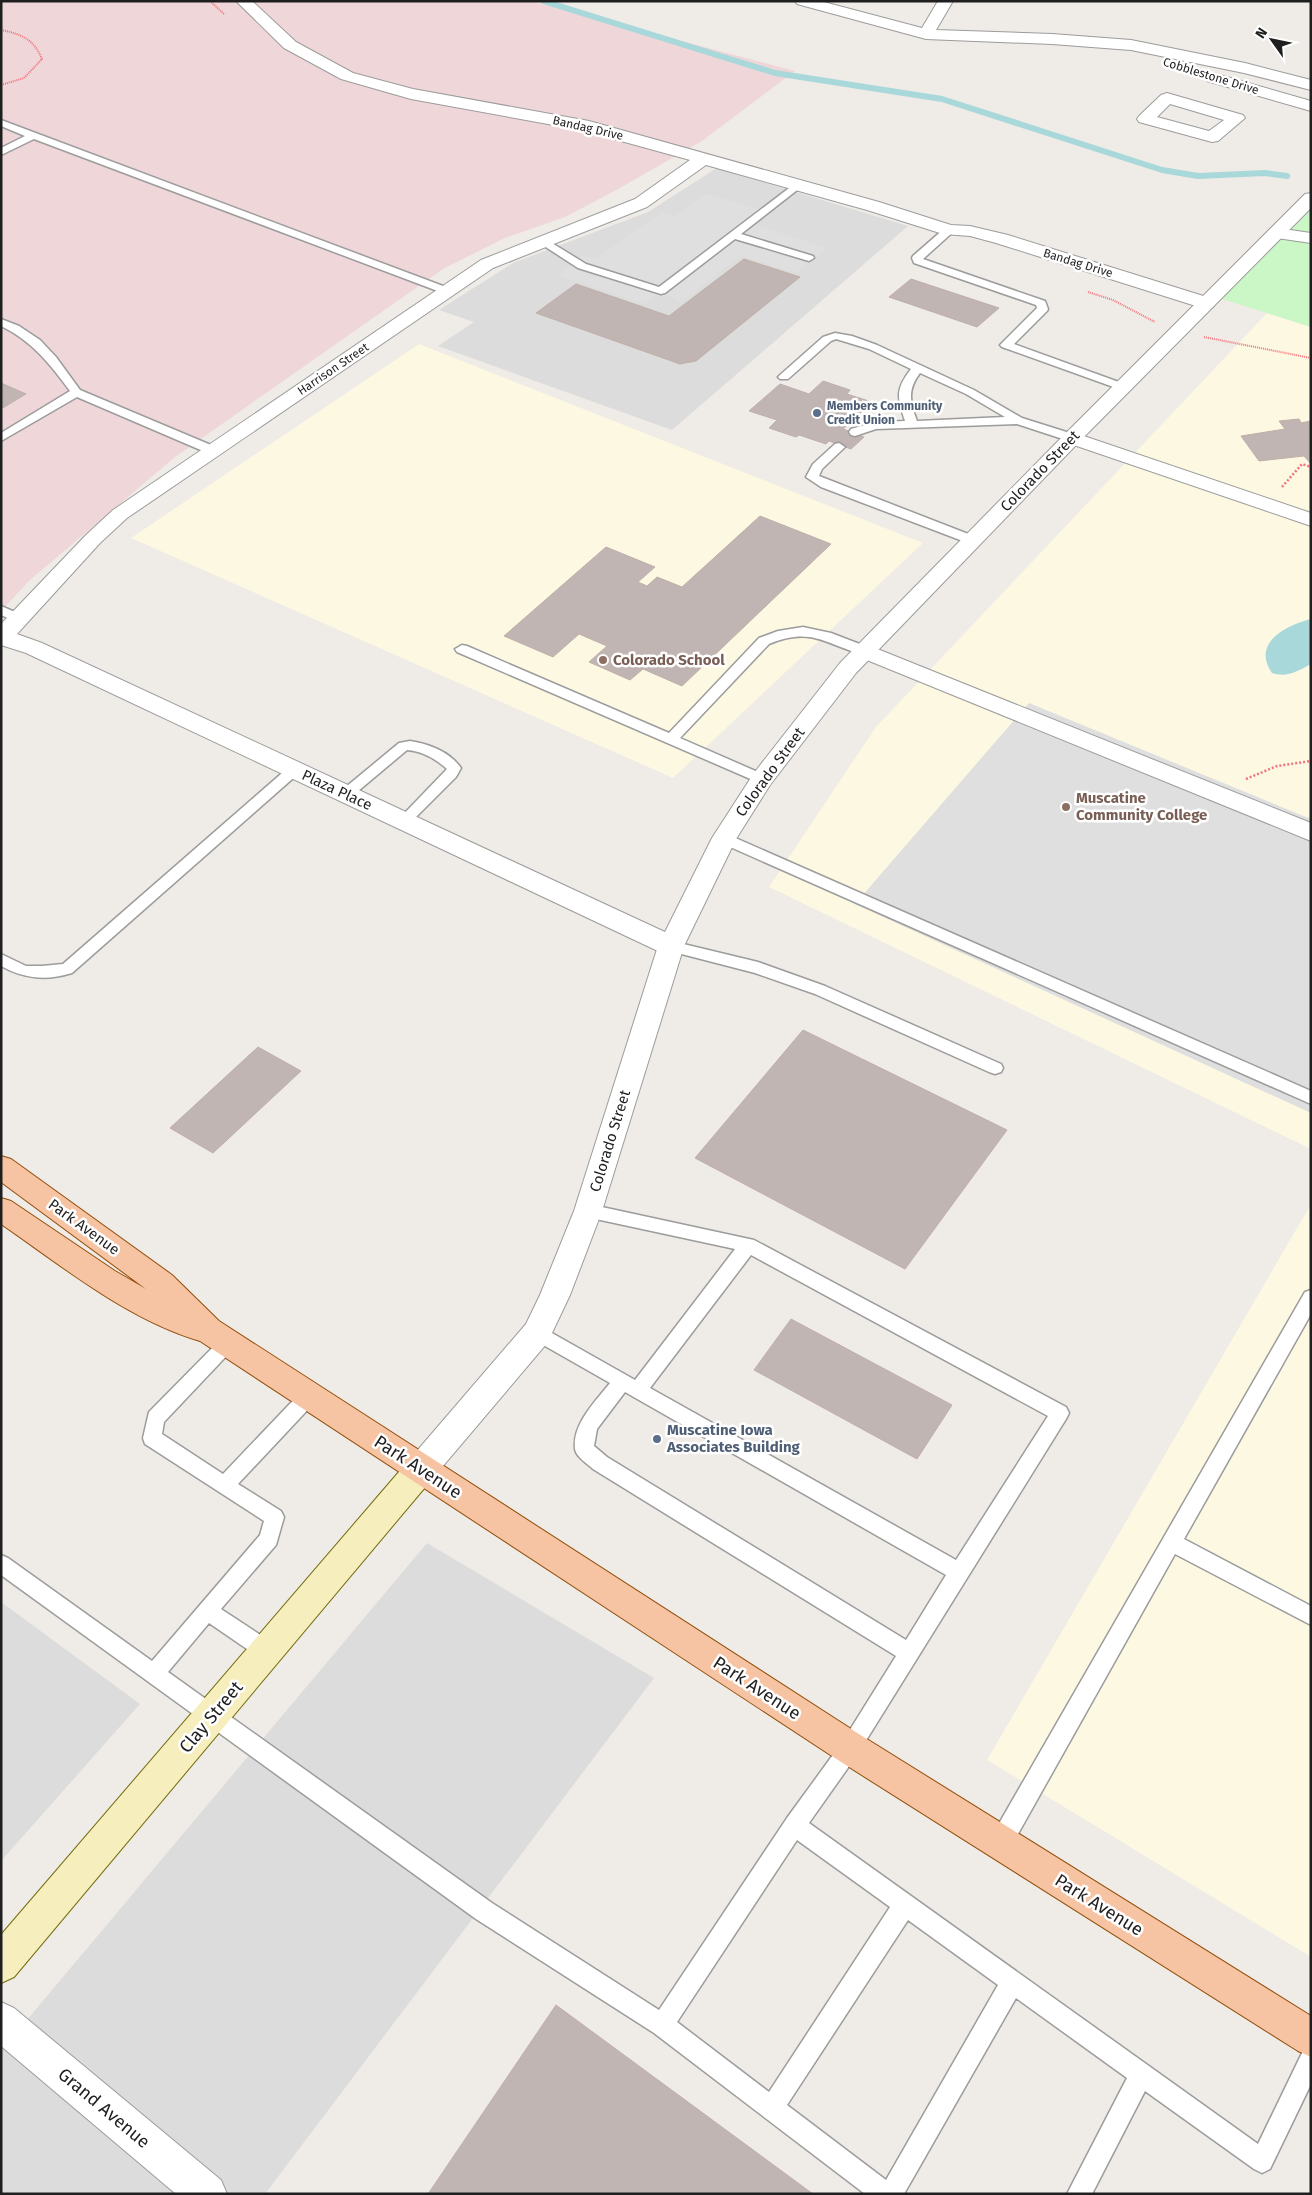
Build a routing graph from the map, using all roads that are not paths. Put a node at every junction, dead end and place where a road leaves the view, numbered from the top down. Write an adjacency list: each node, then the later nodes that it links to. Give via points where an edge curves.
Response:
1 (243, 1): 14 (street, Bandag Drive, via 290,46 346,76 411,94 583,125)
2 (802, 1): 4 (street, Cobblestone Drive)
3 (946, 1): 4 (street)
4 (926, 34): 5 (street, Cobblestone Drive)
5 (1112, 45): 6 (street, Cobblestone Drive, via 1131,45); 7 (street, Cobblestone Drive)
6 (1245, 68): 7 (street); 8 (street, Cobblestone Drive)
7 (1228, 83): 9 (street, Cobblestone Drive); 10 (street)
8 (1311, 85)
9 (1311, 106)
10 (1199, 107)
11 (1, 123): 12 (lane)
12 (34, 135): 13 (lane); 23 (lane)
13 (1, 152)
14 (704, 158): 15 (street, Bandag Drive); 21 (street, Harrison Street, via 641,202)
15 (797, 185): 17 (street, Bandag Drive); 19 (lane)
16 (1311, 198): 18 (street, Colorado Street)
17 (949, 230): 24 (street, Bandag Drive, via 992,250); 28 (lane, via 917,258 918,261 1041,303 1043,309 1006,345)
18 (1276, 233): 20 (street); 24 (street, Colorado Street)
19 (734, 235): 21 (lane, via 662,291 582,266); 22 (lane)
20 (1311, 238)
21 (543, 242): 23 (street, Harrison Street, via 487,264)
22 (809, 258)
23 (447, 291): 36 (street, Harrison Street)
24 (1200, 309): 28 (street, Colorado Street)
25 (1, 322): 29 (lane, via 17,328 45,348)
26 (918, 368): 27 (lane, via 873,347 835,336 827,339); 30 (lane, via 970,392); 31 (lane, via 905,384 903,398)
27 (784, 377)
28 (1123, 387): 34 (street, Colorado Street)
29 (76, 392): 33 (lane); 36 (lane)
30 (1018, 420): 31 (lane); 34 (lane)
31 (912, 424): 32 (lane, via 875,426)
32 (854, 432)
33 (1, 438)
34 (1072, 438): 37 (street); 38 (street, Colorado Street)
35 (839, 446): 38 (lane, via 817,467 812,477)
36 (214, 451): 40 (street, Harrison Street, via 120,514)
37 (1311, 520)
38 (972, 540): 43 (street, Colorado Street)
39 (1, 610): 40 (lane)
40 (19, 619): 41 (street, Harrison Street)
41 (2, 637): 45 (street, Plaza Place, via 34,648)
42 (462, 649): 44 (lane)
43 (865, 651): 44 (lane, via 813,632 796,630 764,640); 46 (street, Colorado Street, via 848,668); 49 (street)
44 (672, 740): 46 (lane)
45 (294, 770): 47 (street, Plaza Place); 52 (lane, via 67,969 23,971)
46 (762, 779): 50 (street, Colorado Street)
47 (346, 794): 48 (street, Plaza Place); 48 (lane, via 404,746 413,745 448,761 454,768 451,774)
48 (404, 821): 51 (street, Plaza Place)
49 (1311, 833)
50 (724, 838): 51 (street, Colorado Street); 54 (lane)
51 (671, 946): 53 (lane, via 758,968 811,986); 57 (street, Colorado Street)
52 (1, 959)
53 (995, 1068)
54 (1311, 1098)
55 (1, 1167): 61 (main road, Park Avenue, via 162,1284)
56 (1, 1209): 61 (main road, Park Avenue, via 105,1280 179,1322)
57 (588, 1211): 58 (lane); 60 (street, Colorado Street)
58 (748, 1245): 62 (lane); 68 (lane, via 1060,1413)
59 (1311, 1297): 66 (lane)
60 (537, 1333): 62 (lane); 64 (street, Colorado Street)
61 (218, 1337): 63 (main road, Park Avenue); 65 (lane, via 156,1418 152,1438)
62 (631, 1385): 68 (lane); 72 (lane, via 588,1426 584,1449 600,1463)
63 (309, 1396): 64 (main road, Park Avenue); 65 (lane)
64 (421, 1469): 71 (main road, Clay Street); 75 (main road, Park Avenue)
65 (224, 1486): 69 (lane, via 274,1517 269,1539)
66 (1172, 1542): 70 (lane); 77 (lane)
67 (1, 1564): 73 (lane)
68 (959, 1572): 72 (lane)
69 (207, 1611): 71 (lane); 73 (lane)
70 (1311, 1616)
71 (267, 1651): 74 (main road, Clay Street)
72 (909, 1654): 75 (lane)
73 (153, 1674): 74 (lane)
74 (212, 1716): 79 (main road, Clay Street); 82 (lane, via 484,1911)
75 (850, 1748): 76 (lane); 77 (main road, Park Avenue)
76 (794, 1825): 78 (lane); 82 (lane)
77 (1001, 1842): 83 (main road, Park Avenue)
78 (905, 1904): 80 (lane); 86 (lane)
79 (1, 1964)
80 (1013, 1981): 85 (lane); 89 (lane)
81 (1, 2021): 87 (street, Grand Avenue)
82 (662, 2025): 86 (lane)
83 (1311, 2038)
84 (1311, 2059): 85 (lane, via 1262,2161)
85 (1141, 2074): 90 (lane)
86 (772, 2108): 88 (lane)
87 (207, 2194)
88 (885, 2194)
89 (891, 2194)
90 (1079, 2194)

